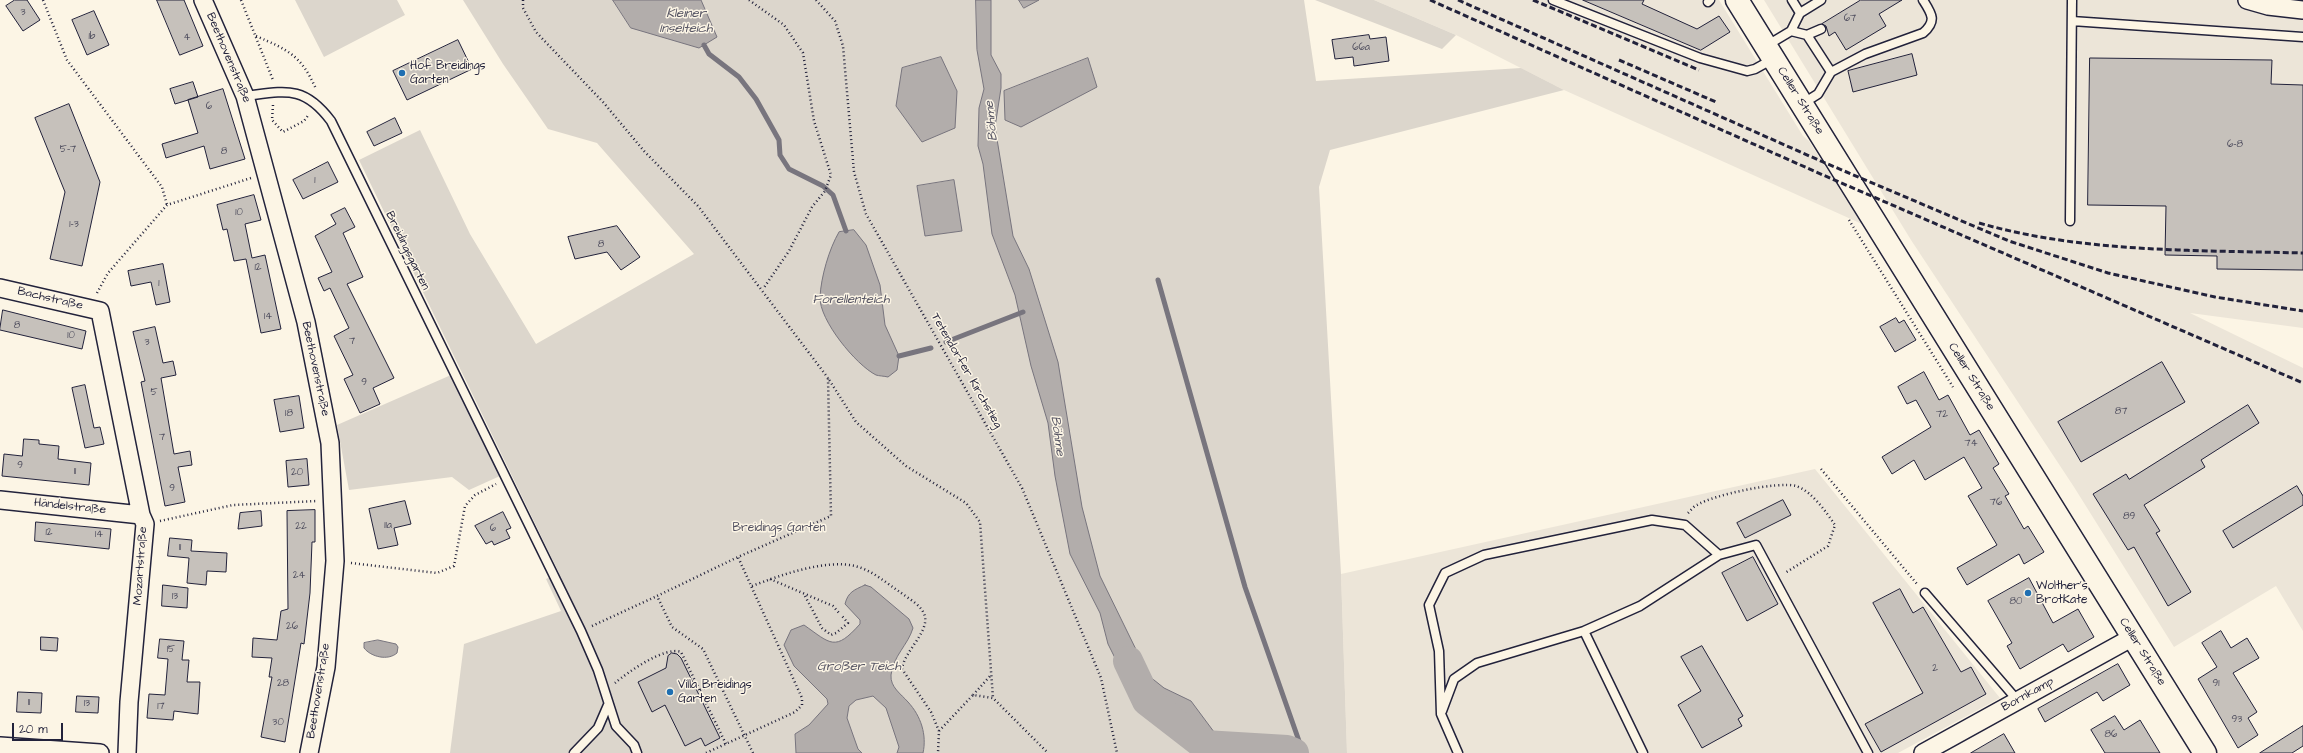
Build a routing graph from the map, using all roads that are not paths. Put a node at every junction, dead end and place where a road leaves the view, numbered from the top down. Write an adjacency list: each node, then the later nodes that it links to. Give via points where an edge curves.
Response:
1 (203, 0): 18 (street, Beethovenstraße)
2 (1553, 0): 16 (lane, via 1700,58 1747,71 1755,69)
3 (1737, 0): 16 (main road, Celler Straße)
4 (1792, 0): 10 (lane)
5 (1821, 0): 10 (lane)
6 (1923, 0): 17 (lane, via 1932,19 1930,27 1923,33 1865,54)
7 (2072, 0): 11 (lane)
8 (2246, 0): 9 (street, via 2268,6)
9 (2303, 10)
10 (1800, 13): 13 (lane)
11 (2072, 21): 15 (lane); 20 (lane)
12 (1822, 28): 14 (lane)
13 (1791, 31): 14 (lane); 16 (lane)
14 (1807, 34): 17 (lane)
15 (2303, 37)
16 (1769, 52): 19 (main road, Celler Straße)
17 (1831, 72): 19 (lane, via 1818,94)
18 (245, 96): 30 (lane, Breidingsgarten, via 298,93 318,104 331,121 581,631); 35 (street, Beethovenstraße, via 307,330 330,443 335,561 326,667)
19 (1802, 104): 28 (main road, Celler Straße)
20 (2070, 221)
21 (0, 288): 22 (street, Bachstraße)
22 (100, 311): 24 (street, Mozartstraße)
23 (0, 500): 24 (street, Händelstraße)
24 (143, 519): 34 (street, Mozartstraße)
25 (1719, 555): 27 (lane, via 1640,606); 31 (lane, via 1685,525 1652,520 1484,555 1445,573 1429,605 1439,651); 40 (lane, via 1756,545)
26 (1925, 593): 29 (lane)
27 (1584, 631): 31 (lane, via 1477,662 1454,679); 39 (lane)
28 (2133, 637): 29 (street, Bornkamp); 42 (main road, Celler Straße)
29 (2018, 701): 41 (street, Bornkamp)
30 (608, 705): 36 (lane, via 598,728); 37 (lane, Breidingsgarten, via 616,726 634,745)
31 (1441, 714): 38 (lane)
32 (0, 746): 33 (street)
33 (100, 753)
34 (127, 753)
35 (309, 753)
36 (574, 753)
37 (637, 753)
38 (1458, 753)
39 (1643, 753)
40 (1868, 753)
41 (1923, 753)
42 (2205, 753)

